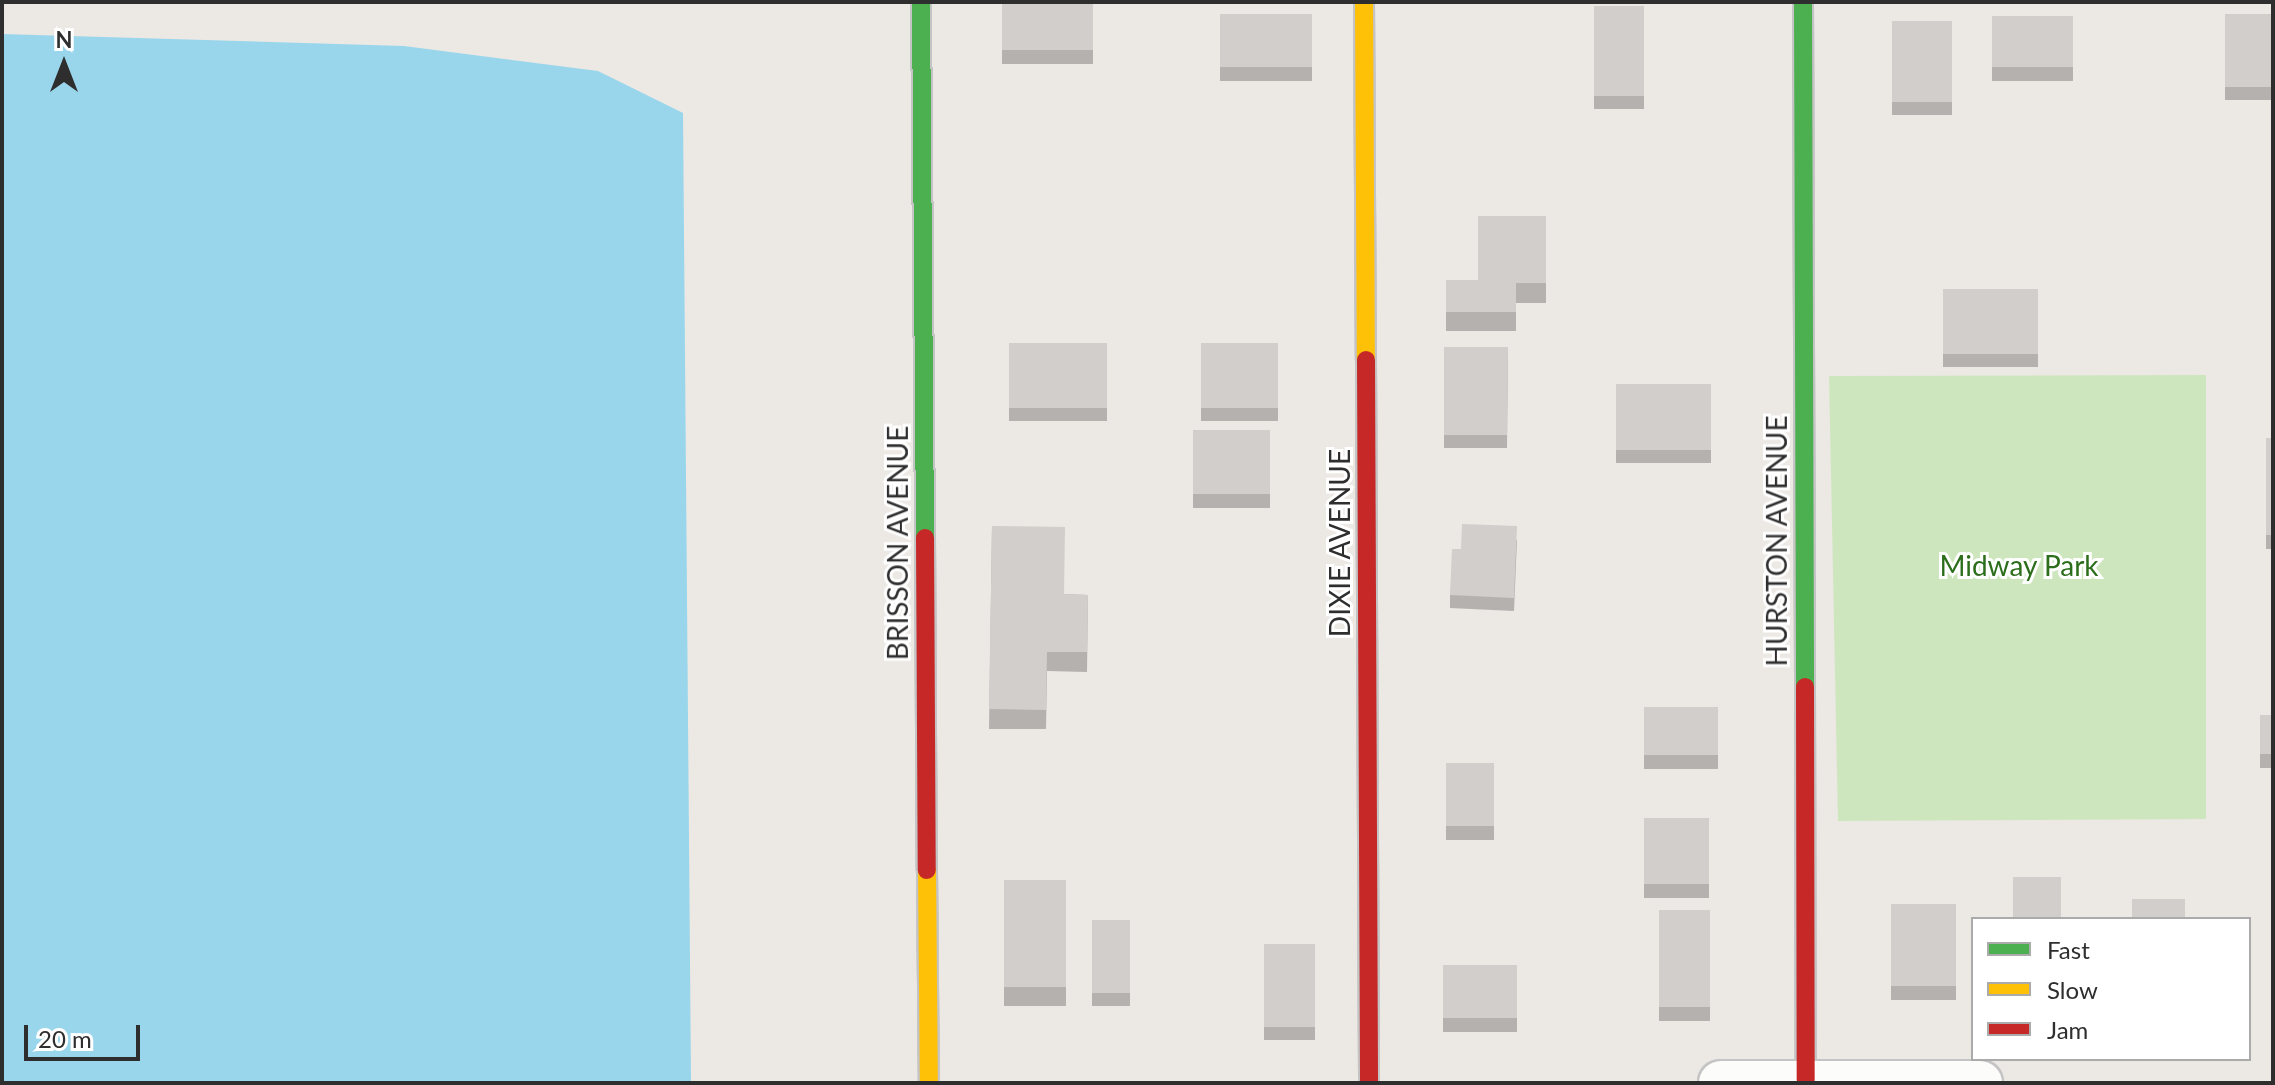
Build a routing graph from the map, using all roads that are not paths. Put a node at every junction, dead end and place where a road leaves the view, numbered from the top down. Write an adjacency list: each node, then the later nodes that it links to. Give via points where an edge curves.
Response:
1 (921, 2): 5 (street, BRISSON AVENUE)
2 (1364, 2): 6 (street, DIXIE AVENUE)
3 (1803, 2): 4 (street, HURSTON AVENUE)
4 (1806, 1080): 7 (street); 8 (street)
5 (929, 1083)
6 (1369, 1083)
7 (1721, 1083)
8 (1980, 1083)

